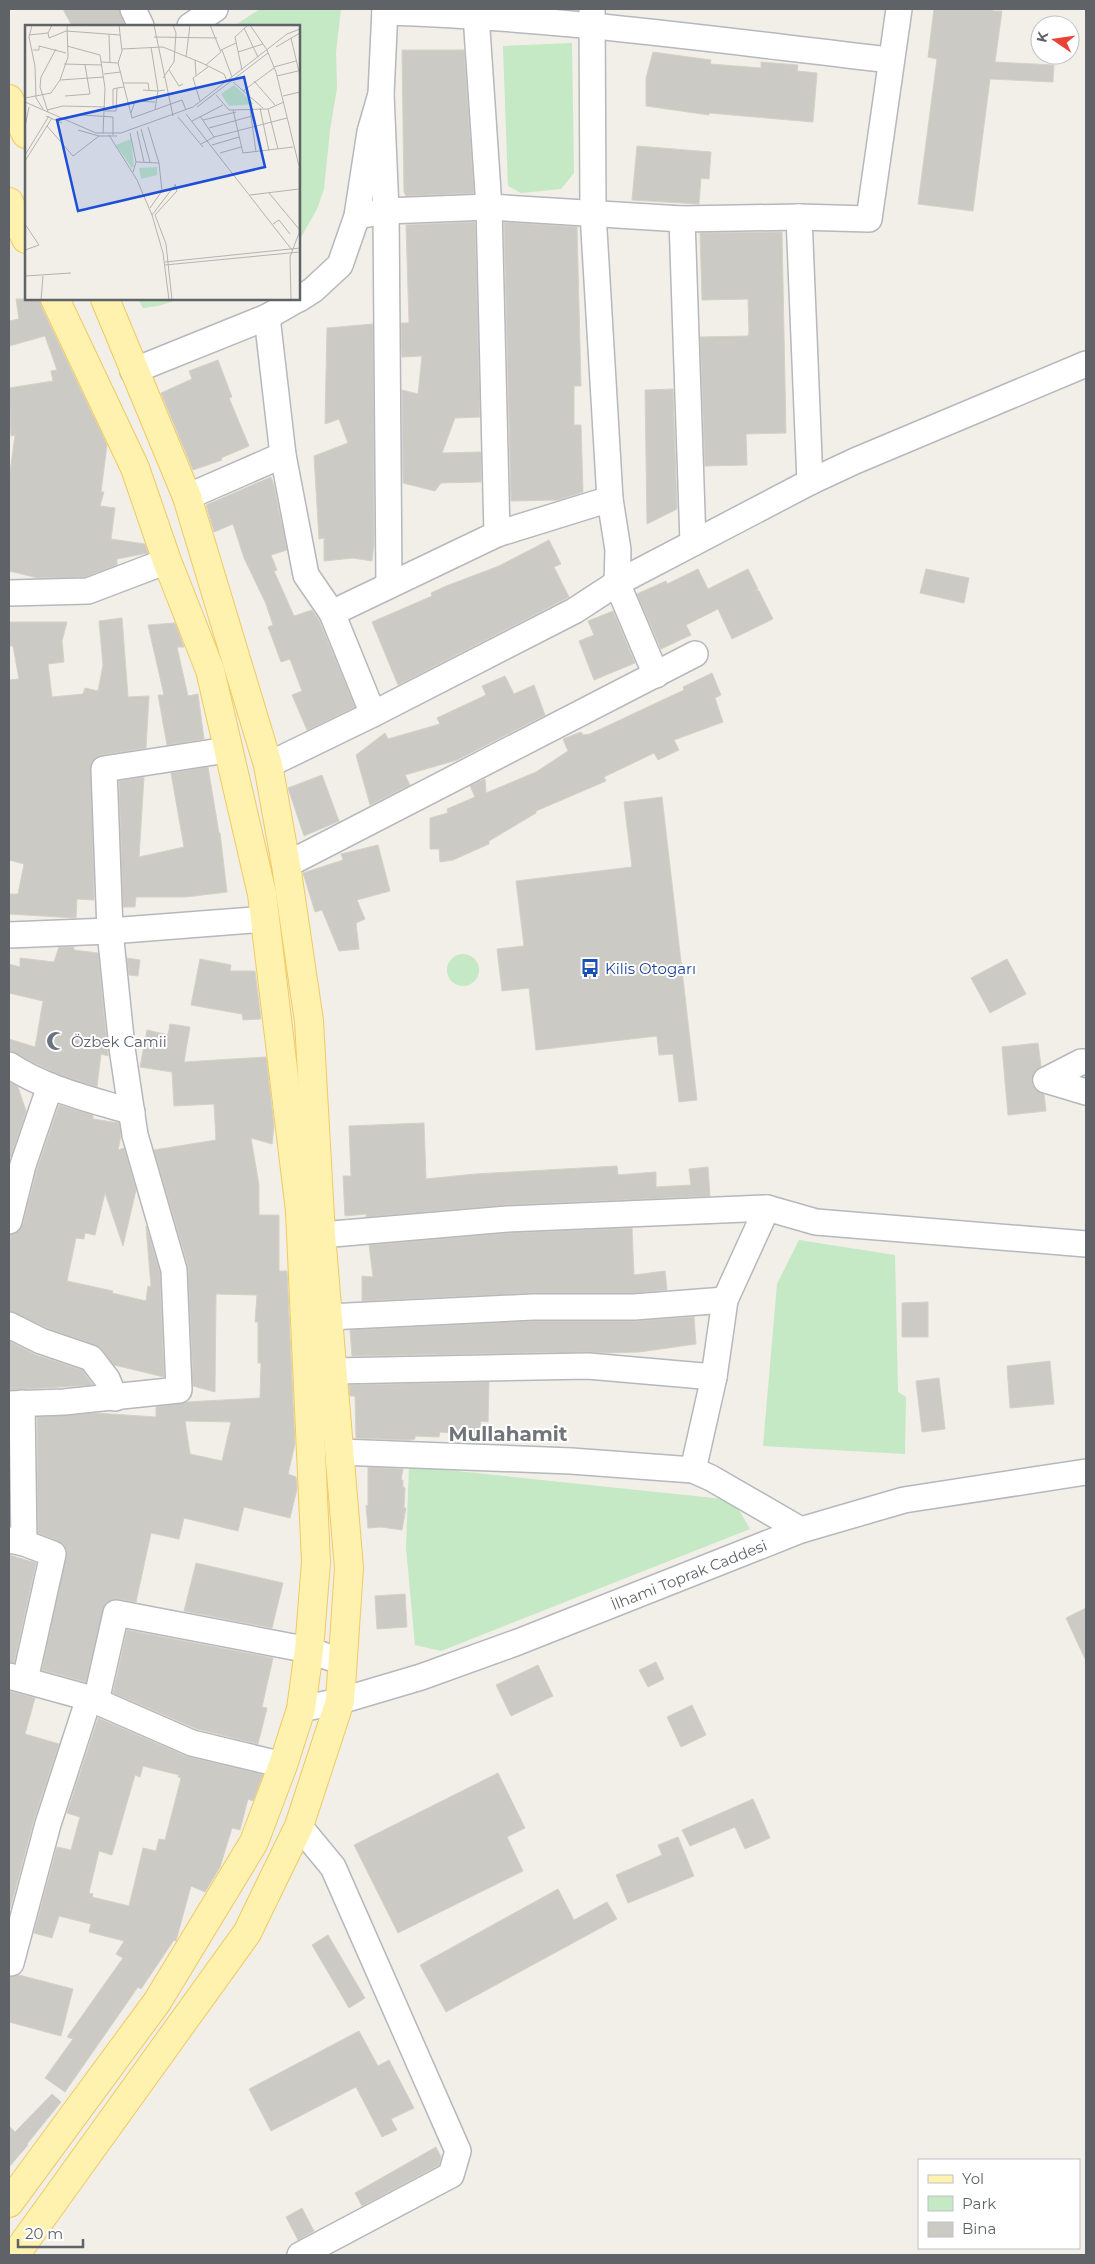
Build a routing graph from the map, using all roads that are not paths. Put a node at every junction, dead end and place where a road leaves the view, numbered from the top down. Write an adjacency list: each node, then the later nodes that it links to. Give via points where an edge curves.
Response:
1 (133, 9): 7 (street)
2 (215, 9): 8 (street)
3 (899, 9): 9 (street)
4 (385, 10): 5 (street); 10 (street)
5 (476, 15): 6 (street); 14 (street)
6 (592, 17): 9 (street); 16 (street)
7 (141, 25)
8 (191, 25)
9 (891, 60): 18 (street, via 869,219)
10 (381, 94): 15 (street); 17 (street, via 370,132)
11 (9, 99): 12 (main road)
12 (25, 132)
13 (10, 207): 20 (main road)
14 (489, 207): 15 (street); 16 (street); 32 (street)
15 (386, 211): 17 (street); 36 (street)
16 (593, 213): 19 (street); 31 (street)
17 (357, 216): 21 (street, via 340,265)
18 (799, 217): 19 (street); 29 (street)
19 (682, 219): 33 (street)
20 (25, 237)
21 (300, 298)
22 (55, 300): 34 (main road, via 135,468)
23 (105, 300): 27 (main road)
24 (297, 300): 25 (street)
25 (267, 317): 27 (street); 28 (street)
26 (1086, 364): 29 (street)
27 (133, 371): 30 (main road)
28 (283, 455): 30 (street); 38 (street, via 306,575)
29 (810, 482): 33 (street)
30 (186, 497): 43 (main road)
31 (610, 499): 32 (street); 35 (street, via 618,550)
32 (498, 534): 36 (street)
33 (693, 543): 35 (street)
34 (167, 561): 37 (street, via 88,591); 42 (main road, via 210,670)
35 (617, 583): 40 (street); 41 (street, via 574,611)
36 (389, 585): 38 (street)
37 (9, 593)
38 (332, 613): 41 (street)
39 (695, 654): 40 (street)
40 (656, 676): 44 (street)
41 (373, 714): 43 (street)
42 (227, 750): 45 (main road); 46 (street, via 104,769)
43 (268, 765): 44 (main road)
44 (286, 865): 55 (main road, via 308,1021)
45 (266, 919): 46 (street); 69 (main road, via 300,1211 316,1562)
46 (110, 931): 47 (street); 52 (street)
47 (9, 935)
48 (1086, 1062): 51 (street, via 1046,1080)
49 (9, 1065): 50 (street)
50 (50, 1086): 52 (street); 54 (street, via 23,1165)
51 (1086, 1092)
52 (132, 1112): 62 (street, via 174,1270 179,1390)
53 (767, 1208): 55 (street, via 507,1219); 56 (street, via 816,1222); 57 (street)
54 (9, 1221)
55 (321, 1235): 58 (main road)
56 (1086, 1244)
57 (725, 1300): 58 (street, via 634,1307 533,1306); 61 (street)
58 (328, 1317): 60 (main road)
59 (9, 1325): 62 (street, via 41,1341 91,1358 107,1379)
60 (334, 1371): 61 (street, via 588,1366); 64 (main road)
61 (714, 1377): 65 (street)
62 (115, 1398): 63 (street)
63 (16, 1404): 68 (street)
64 (340, 1452): 65 (street, via 571,1461); 70 (main road, via 349,1568)
65 (693, 1470): 67 (street)
66 (1086, 1472): 67 (street, İlhami Toprak Caddesi, via 904,1500)
67 (801, 1530): 73 (street, İlhami Toprak Caddesi, via 421,1678)
68 (13, 1541): 71 (street, via 53,1554)
69 (310, 1650): 70 (street); 72 (street, via 116,1613 96,1697); 74 (main road)
70 (342, 1662): 73 (main road)
71 (17, 1678): 72 (street)
72 (89, 1698): 75 (street, via 192,1743); 77 (street, via 48,1824)
73 (340, 1701): 74 (street, İlhami Toprak Caddesi); 76 (main road)
74 (300, 1709): 75 (main road)
75 (283, 1765): 78 (main road, via 254,1842 157,2002)
76 (299, 1826): 79 (main road, via 247,1933); 80 (street, via 333,1867 458,2151 451,2176)
77 (11, 1963)
78 (9, 2203)
79 (15, 2255)
80 (300, 2255)

